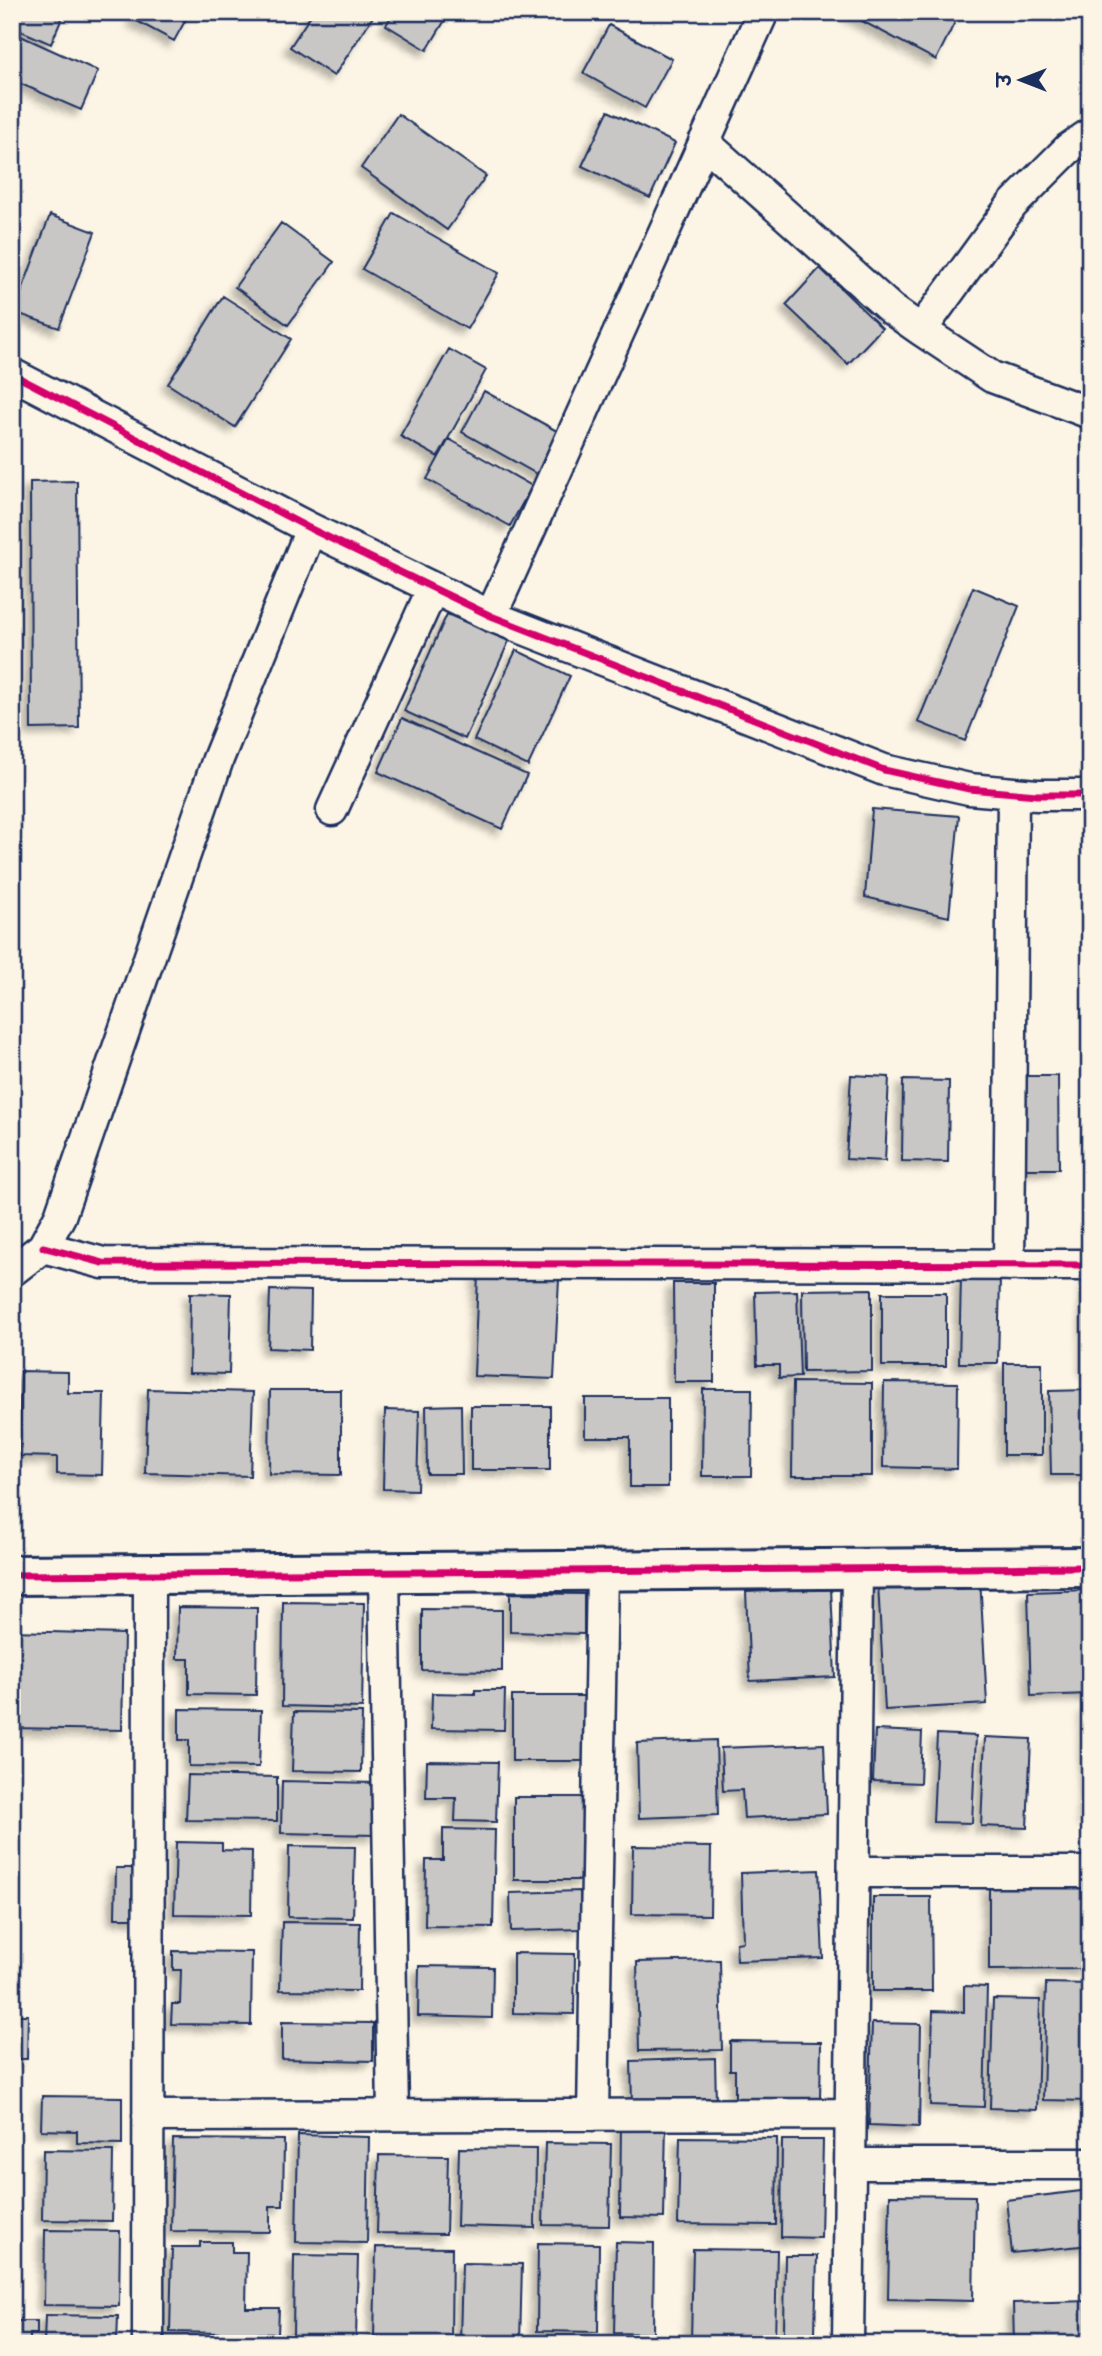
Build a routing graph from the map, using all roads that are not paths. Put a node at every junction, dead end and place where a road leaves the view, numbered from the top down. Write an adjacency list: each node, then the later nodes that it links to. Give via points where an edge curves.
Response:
1 (763, 12): 3 (street)
2 (1090, 134): 4 (street, via 1012,205)
3 (704, 142): 4 (street, via 891,309); 9 (street)
4 (921, 330): 6 (street, via 992,377)
5 (12, 374): 7 (street)
6 (1090, 413)
7 (312, 529): 8 (street); 13 (street, via 218,759 60,1216)
8 (433, 588): 9 (street); 12 (street)
9 (491, 616): 10 (street, via 884,770 969,789)
10 (1013, 793): 11 (street); 14 (street)
11 (1090, 795)
12 (332, 810)
13 (43, 1247): 14 (street, via 103,1263); 16 (street)
14 (1009, 1265): 15 (street)
15 (1090, 1265)
16 (12, 1271)
17 (1090, 1567): 18 (street)
18 (857, 1569): 19 (street); 23 (street)
19 (602, 1570): 20 (street); 27 (street)
20 (384, 1572): 21 (street); 26 (street)
21 (149, 1574): 22 (street); 28 (street)
22 (12, 1575)
23 (854, 1872): 24 (street); 25 (street)
24 (1090, 1872)
25 (851, 2114): 27 (street); 29 (street)
26 (393, 2115): 27 (street); 28 (street)
27 (593, 2115)
28 (148, 2116): 31 (street)
29 (851, 2164): 30 (street); 32 (street)
30 (1090, 2164)
31 (148, 2344)
32 (848, 2344)

